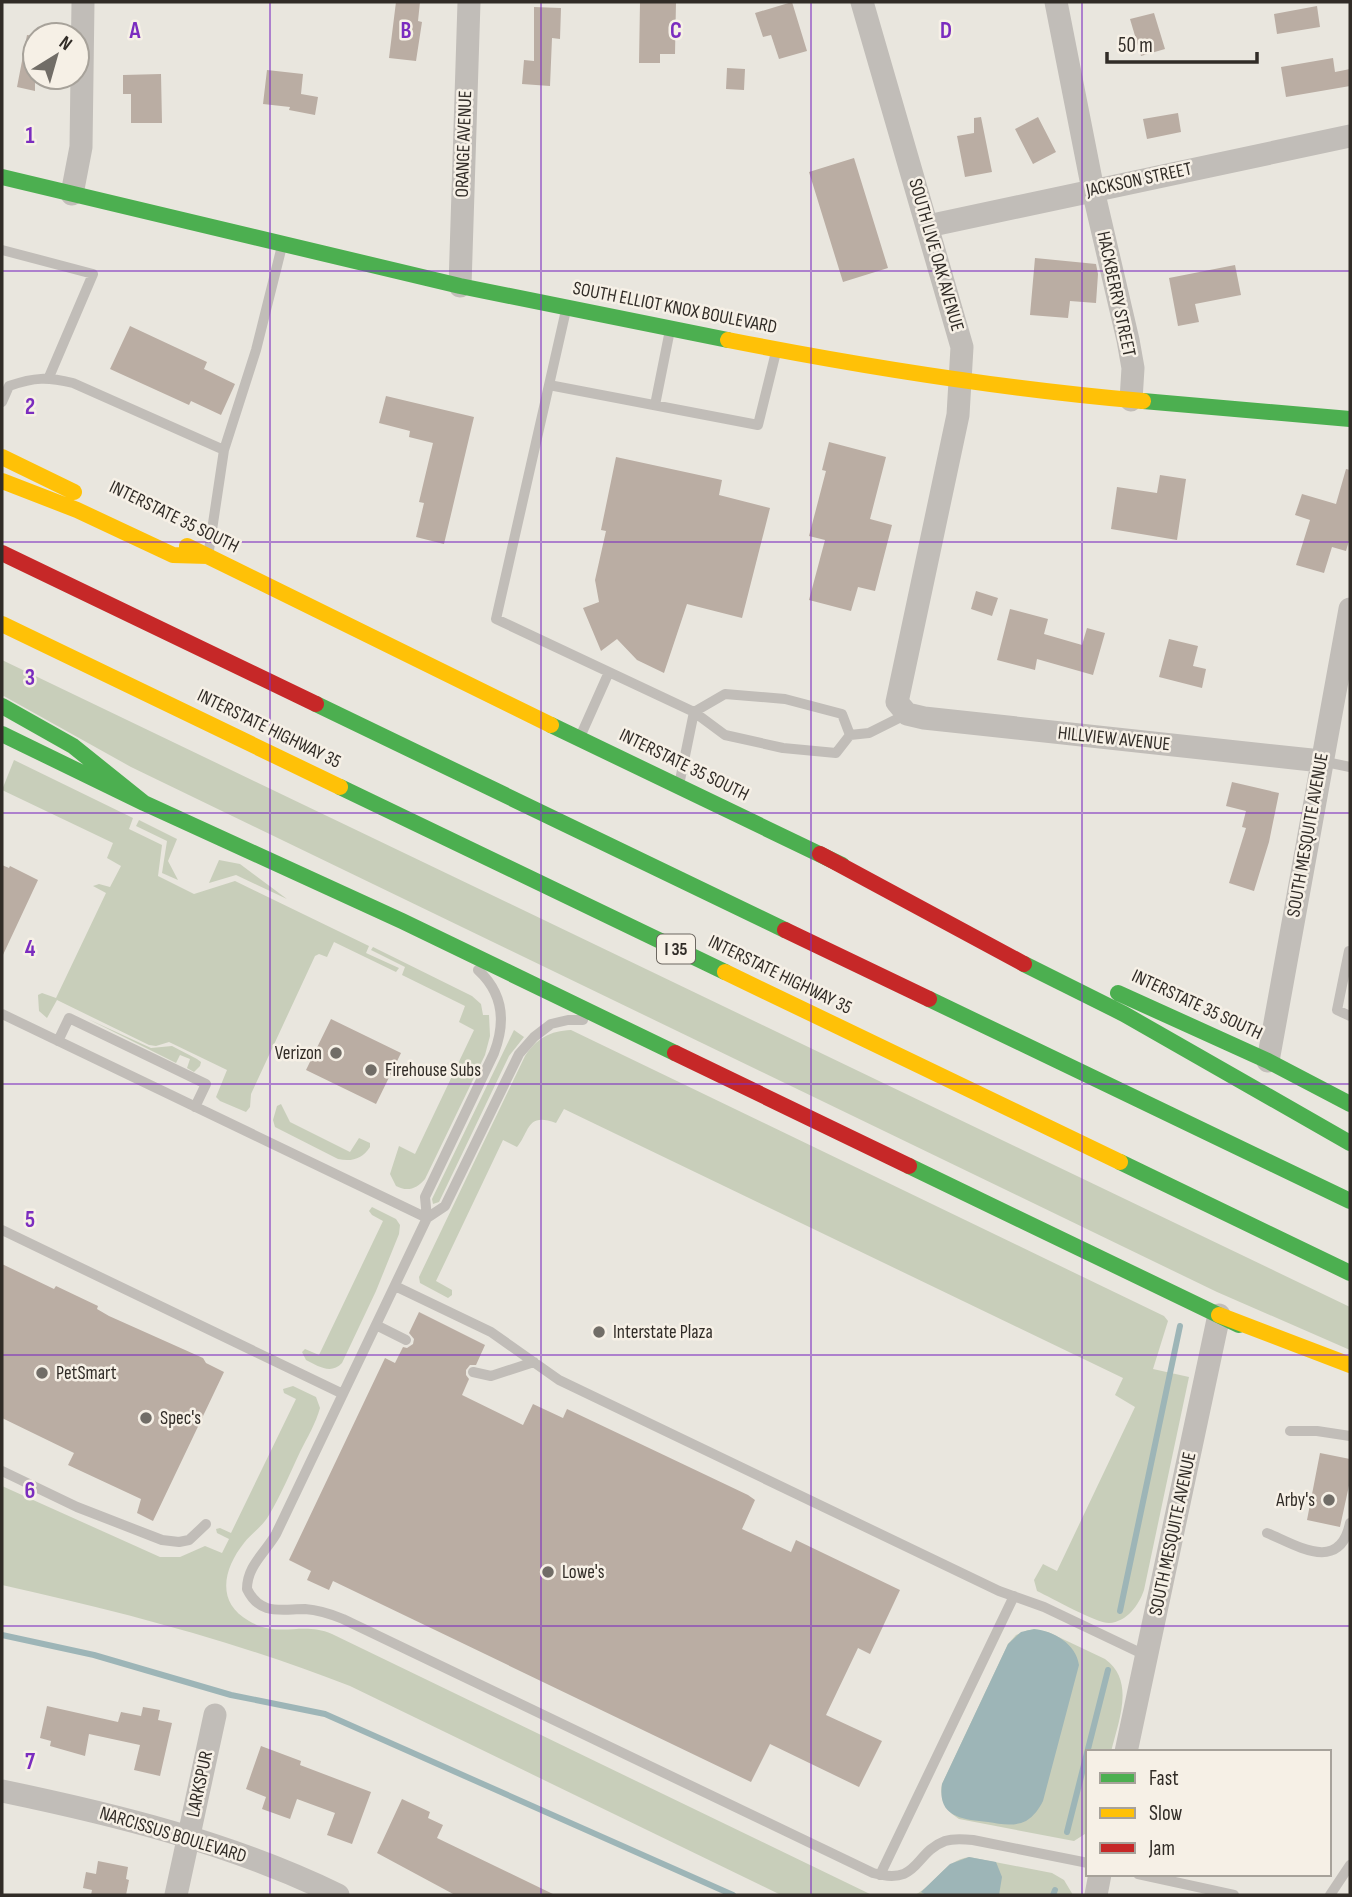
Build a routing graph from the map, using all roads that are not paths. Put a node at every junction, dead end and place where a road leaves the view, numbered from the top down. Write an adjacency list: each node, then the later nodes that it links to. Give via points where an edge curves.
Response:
1 (83, 2): 8 (street, via 80,147)
2 (469, 2): 12 (street, ORANGE AVENUE)
3 (862, 2): 9 (street, SOUTH LIVE OAK AVENUE)
4 (1056, 2): 7 (street, HACKBERRY STREET)
5 (1350, 136): 7 (street, JACKSON STREET)
6 (2, 177): 8 (main road, SOUTH ELLIOT KNOX BOULEVARD)
7 (1093, 190): 9 (street, JACKSON STREET); 19 (street, HACKBERRY STREET, via 1128,340 1133,368)
8 (72, 194): 10 (main road, SOUTH ELLIOT KNOX BOULEVARD)
9 (928, 226): 17 (street, SOUTH LIVE OAK AVENUE, via 962,347)
10 (282, 244): 12 (main road, SOUTH ELLIOT KNOX BOULEVARD); 23 (lane, via 256,350)
11 (2, 250): 16 (lane, via 93,274)
12 (460, 286): 13 (main road, SOUTH ELLIOT KNOX BOULEVARD)
13 (567, 307): 14 (main road, SOUTH ELLIOT KNOX BOULEVARD); 18 (lane)
14 (670, 328): 15 (main road, SOUTH ELLIOT KNOX BOULEVARD); 21 (lane)
15 (777, 350): 17 (main road, SOUTH ELLIOT KNOX BOULEVARD); 21 (lane, via 758,425)
16 (49, 377): 20 (lane, via 9,386); 23 (lane, via 73,383)
17 (959, 379): 19 (main road, SOUTH ELLIOT KNOX BOULEVARD); 33 (street, SOUTH LIVE OAK AVENUE, via 958,415 897,702)
18 (549, 385): 21 (lane); 30 (lane, via 496,620)
19 (1131, 400): 22 (main road, SOUTH ELLIOT KNOX BOULEVARD)
20 (2, 402)
21 (655, 405)
22 (1350, 419)
23 (224, 450): 27 (lane)
24 (2, 457): 27 (main road, INTERSTATE 35 SOUTH)
25 (2, 481): 27 (main road, via 173,555)
26 (2, 553): 52 (main road)
27 (208, 556): 36 (main road, INTERSTATE 35 SOUTH)
28 (1350, 609): 37 (street, SOUTH MESQUITE AVENUE)
29 (2, 624): 55 (main road, INTERSTATE HIGHWAY 35 / I 35)
30 (609, 672): 32 (lane); 36 (lane)
31 (2, 706): 40 (main road, via 73,746)
32 (694, 712): 35 (lane, via 726,735 783,748 836,753); 35 (lane, via 725,694 785,699 842,714); 39 (lane)
33 (907, 714): 35 (lane, via 869,733); 37 (street, HILLVIEW AVENUE)
34 (2, 734): 40 (main road)
35 (850, 735)
36 (580, 737): 39 (main road, INTERSTATE 35 SOUTH)
37 (1321, 761): 38 (lane); 48 (street, SOUTH MESQUITE AVENUE)
38 (1350, 767)
39 (678, 788): 41 (main road, INTERSTATE 35 SOUTH)
40 (144, 803): 42 (main road)
41 (820, 854): 48 (main road, INTERSTATE 35 SOUTH); 51 (main road, via 1124,1014)
42 (402, 921): 46 (main road); 53 (lane, via 484,975 496,993 502,1018 494,1053 425,1197)
43 (1350, 950): 45 (lane, via 1337,1010)
44 (2, 1014): 47 (lane)
45 (1350, 1016)
46 (645, 1039): 53 (lane, via 576,1019 540,1031 514,1063 445,1206); 57 (main road)
47 (58, 1041): 50 (lane); 50 (lane, via 69,1018 206,1084)
48 (1268, 1061): 49 (main road, INTERSTATE 35 SOUTH)
49 (1350, 1104)
50 (195, 1107): 53 (lane)
51 (1350, 1143)
52 (1350, 1201)
53 (427, 1219): 56 (lane)
54 (2, 1230): 64 (lane)
55 (1350, 1273)
56 (395, 1286): 58 (lane); 60 (lane, via 491,1332)
57 (1219, 1315): 61 (main road); 63 (main road); 72 (street, SOUTH MESQUITE AVENUE)
58 (376, 1325): 59 (lane); 64 (lane)
59 (406, 1340)
60 (534, 1362): 62 (lane, via 501,1375); 71 (lane, via 559,1380)
61 (1350, 1365)
62 (473, 1372)
63 (1350, 1378)
64 (343, 1394): 79 (lane, via 276,1534 249,1575 247,1589 258,1604 273,1611 307,1609 343,1619)
65 (1290, 1431): 66 (lane)
66 (1350, 1436)
67 (2, 1471): 69 (lane, via 162,1540 189,1540)
68 (1350, 1523): 70 (lane, via 1344,1542 1321,1553 1292,1546)
69 (206, 1524)
70 (1267, 1533)
71 (1014, 1596): 72 (lane); 79 (lane)
72 (1147, 1656): 74 (street, SOUTH MESQUITE AVENUE)
73 (215, 1715): 76 (street, LARKSPUR)
74 (1126, 1750)
75 (2, 1791): 76 (street, NARCISSUS BOULEVARD)
76 (188, 1836): 82 (street, LARKSPUR); 83 (street, NARCISSUS BOULEVARD)
77 (1086, 1863): 79 (lane, via 955,1839 939,1844 903,1875)
78 (1350, 1865): 86 (lane)
79 (880, 1875)
80 (1100, 1876): 84 (street)
81 (1147, 1876): 85 (lane)
82 (176, 1895)
83 (338, 1895)
84 (1096, 1895)
85 (1234, 1895)
86 (1329, 1895)

